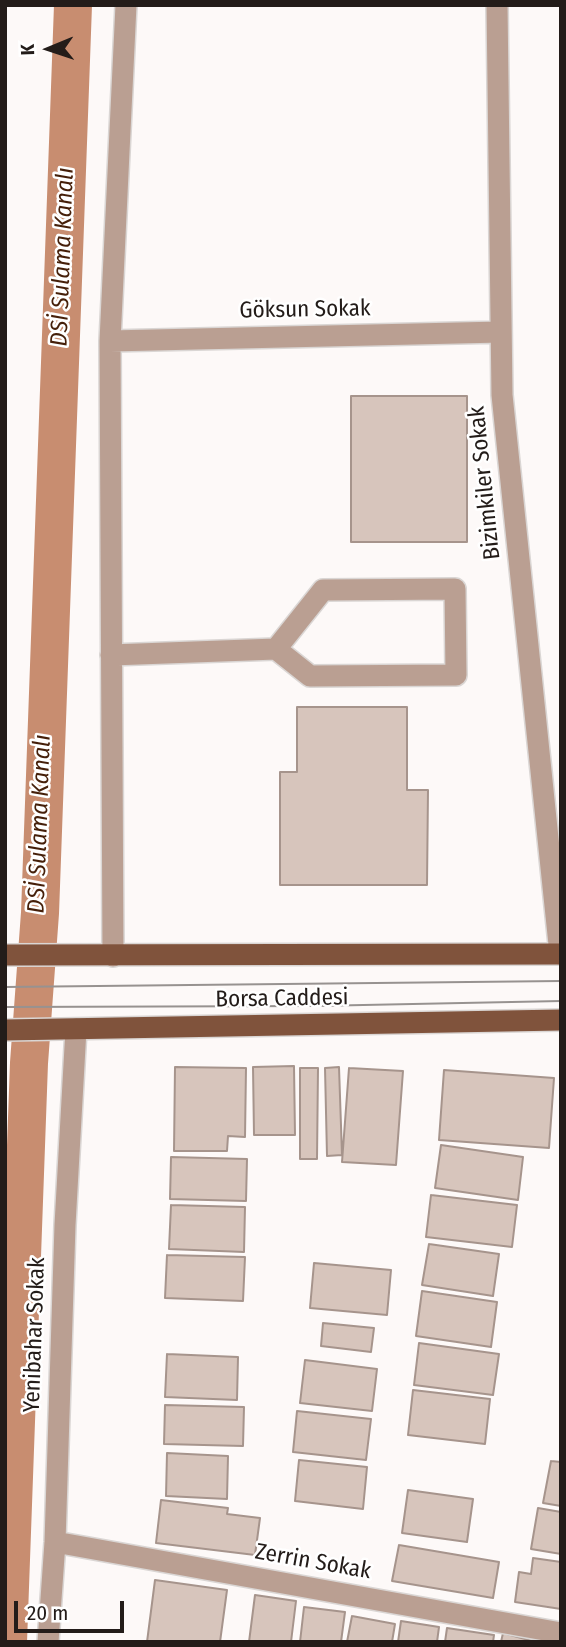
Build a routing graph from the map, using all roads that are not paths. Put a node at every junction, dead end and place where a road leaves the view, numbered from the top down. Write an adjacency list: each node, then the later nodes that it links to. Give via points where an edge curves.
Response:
1 (126, 5): 4 (street)
2 (497, 5): 3 (street, Bizimkiler Sokak)
3 (501, 332): 4 (street, Göksun Sokak); 7 (street, Bizimkiler Sokak, via 502,395)
4 (110, 341): 6 (street)
5 (276, 649): 5 (street, via 310,676 456,675 456,589 323,590); 6 (street)
6 (111, 655): 9 (street)
7 (560, 954): 9 (main road, Borsa Caddesi)
8 (5, 955): 9 (main road, Borsa Caddesi)
9 (113, 956)
10 (561, 1020): 11 (main road, Borsa Caddesi)
11 (68, 1028): 12 (main road, Borsa Caddesi); 13 (street, Yenibahar Sokak)
12 (5, 1030)
13 (55, 1542): 14 (street, Zerrin Sokak); 15 (street, Yenibahar Sokak)
14 (561, 1633)
15 (48, 1642)

